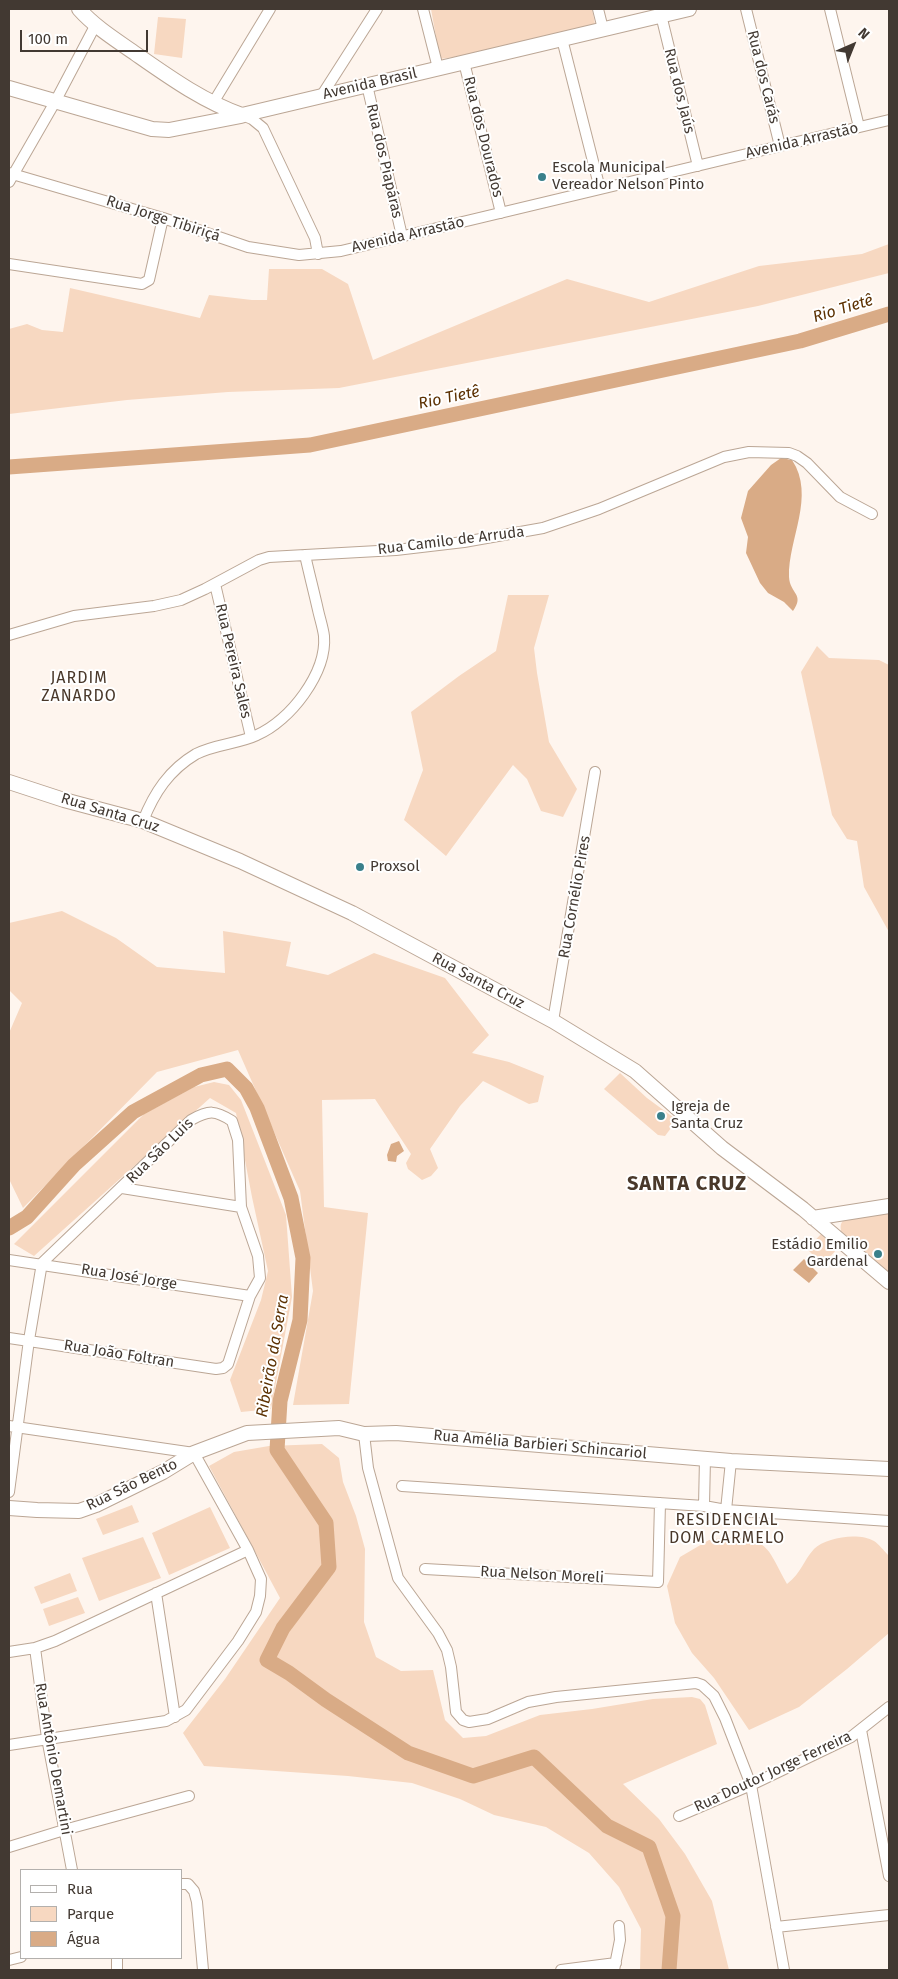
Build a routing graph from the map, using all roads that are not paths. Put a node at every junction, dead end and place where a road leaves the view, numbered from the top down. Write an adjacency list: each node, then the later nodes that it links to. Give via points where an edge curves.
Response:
1 (79, 9): 10 (street)
2 (270, 9): 19 (street)
3 (377, 9): 17 (street)
4 (423, 9): 14 (street)
5 (598, 9): 11 (street)
6 (689, 9): 9 (street, Avenida Brasil)
7 (746, 9): 23 (street, Rua dos Carás)
8 (830, 9): 22 (street)
9 (661, 15): 11 (street, Avenida Brasil); 24 (street, Rua dos Jaús)
10 (96, 26): 18 (street); 19 (street)
11 (603, 29): 12 (street, Avenida Brasil)
12 (562, 39): 13 (street, Avenida Brasil); 26 (street)
13 (464, 62): 14 (street, Avenida Brasil); 27 (street, Rua dos Dourados)
14 (438, 68): 15 (street, Avenida Brasil)
15 (367, 85): 17 (street, Avenida Brasil); 29 (street, Rua dos Piapáras)
16 (9, 88): 18 (street)
17 (322, 96): 20 (street, Avenida Brasil)
18 (55, 102): 20 (street, via 152,129 169,130); 25 (street)
19 (213, 103): 20 (street)
20 (242, 115): 30 (street, via 263,128 315,238)
21 (889, 120): 22 (street, Avenida Arrastão)
22 (859, 127): 23 (street, Avenida Arrastão)
23 (780, 146): 24 (street, Avenida Arrastão)
24 (698, 166): 26 (street, Avenida Arrastão)
25 (10, 176): 28 (street, Rua Jorge Tibiriçá)
26 (600, 189): 27 (street, Avenida Arrastão)
27 (501, 213): 29 (street, Avenida Arrastão)
28 (163, 218): 30 (street, Rua Jorge Tibiriçá, via 248,247 299,255); 31 (street, via 149,280 142,284)
29 (402, 236): 30 (street, Avenida Arrastão)
30 (318, 254)
31 (9, 264)
32 (872, 514): 33 (street, Rua Camilo de Arruda, via 840,497 797,456 749,452 724,457 599,509 543,528 396,550)
33 (305, 555): 34 (street, Rua Camilo de Arruda, via 269,557); 36 (street, via 324,636 320,664 289,713 272,727)
34 (215, 584): 35 (street, Rua Camilo de Arruda, via 180,600 74,616); 36 (street, Rua Pereira Sales)
35 (9, 635)
36 (251, 737): 39 (street, via 196,754 180,766 163,782)
37 (595, 772): 40 (street, Rua Cornélio Pires)
38 (9, 782): 39 (street, Rua Santa Cruz)
39 (143, 821): 40 (street, Rua Santa Cruz, via 327,901)
40 (553, 1021): 44 (street, Rua Santa Cruz, via 634,1071 722,1148)
41 (122, 1188): 43 (street); 43 (street, Rua São Luis, via 191,1120 214,1111 232,1121 238,1140); 46 (street, Rua São Luis)
42 (889, 1206): 44 (street)
43 (241, 1207): 48 (street, Rua São Luis, via 258,1256 260,1278)
44 (814, 1218): 47 (street, Rua Santa Cruz)
45 (9, 1260): 46 (street, Rua José Jorge)
46 (42, 1263): 48 (street, Rua José Jorge); 50 (street)
47 (889, 1282)
48 (250, 1296): 51 (street, Rua São Luis)
49 (9, 1338): 50 (street, Rua João Foltran)
50 (29, 1340): 51 (street, Rua João Foltran, via 216,1369); 52 (street)
51 (228, 1364)
52 (13, 1427): 54 (street); 59 (street)
53 (364, 1434): 54 (street, Rua Amélia Barbieri Schincariol, via 339,1428 261,1431); 55 (street, Rua Amélia Barbieri Schincariol, via 396,1433); 75 (street, via 368,1468 398,1578 447,1650 456,1712 463,1720 488,1719 528,1702 556,1697 696,1683 714,1696)
54 (194, 1454): 62 (street, Rua São Bento, via 79,1511); 65 (street)
55 (705, 1458): 56 (street, Rua Amélia Barbieri Schincariol); 61 (street)
56 (731, 1461): 57 (street, Rua Amélia Barbieri Schincariol); 63 (street)
57 (889, 1470)
58 (402, 1486): 60 (street)
59 (9, 1492)
60 (660, 1503): 61 (street); 66 (street, Rua Nelson Moreli, via 658,1582)
61 (704, 1506): 63 (street)
62 (9, 1508)
63 (726, 1510): 64 (street)
64 (889, 1521)
65 (248, 1550): 67 (street); 71 (street, via 261,1579 256,1612 186,1710)
66 (425, 1569)
67 (156, 1593): 68 (street); 71 (street)
68 (35, 1648): 69 (street); 73 (street, Rua Antônio Demartini)
69 (9, 1652)
70 (889, 1707): 72 (street, Rua Doutor Jorge Ferreira)
71 (175, 1717): 73 (street, via 166,1721)
72 (861, 1730): 75 (street, Rua Doutor Jorge Ferreira); 81 (street)
73 (46, 1738): 74 (street); 78 (street, Rua Antônio Demartini)
74 (9, 1745)
75 (751, 1785): 77 (street, Rua Doutor Jorge Ferreira); 85 (street)
76 (189, 1796): 78 (street)
77 (679, 1816)
78 (64, 1830): 79 (street); 80 (street, Rua Antônio Demartini)
79 (9, 1847)
80 (72, 1869)
81 (889, 1876)
82 (184, 1884): 87 (street, via 194,1891 197,1902)
83 (889, 1915): 85 (street)
84 (620, 1926): 86 (street)
85 (776, 1927): 89 (street)
86 (615, 1966): 88 (street)
87 (203, 1970)
88 (561, 1970)
89 (784, 1970)

